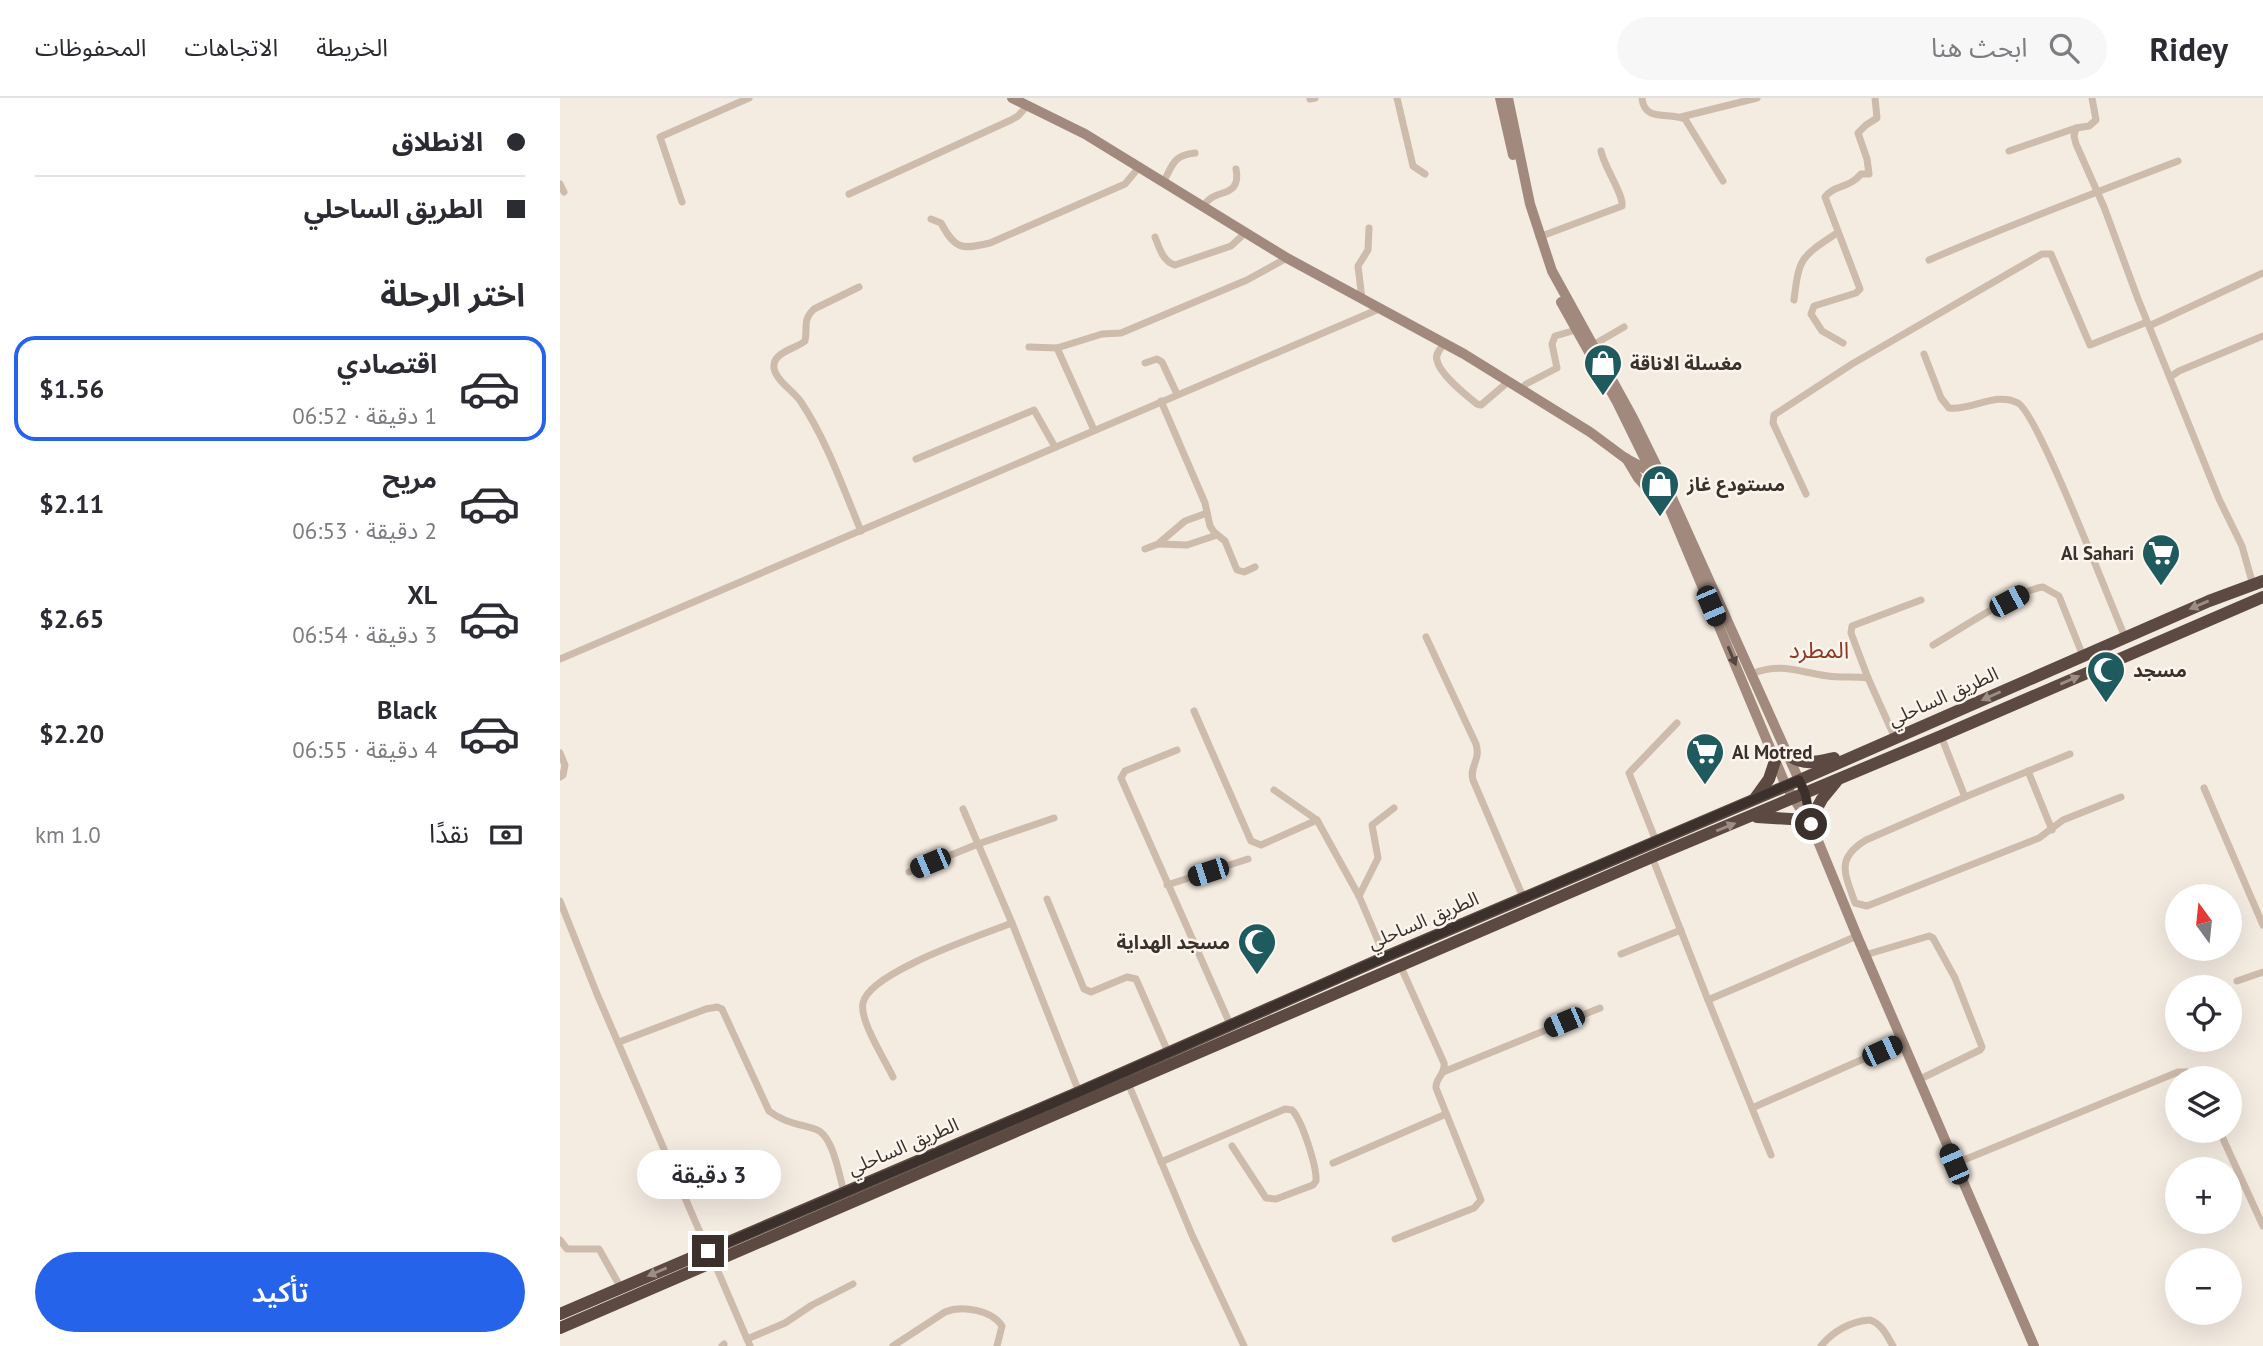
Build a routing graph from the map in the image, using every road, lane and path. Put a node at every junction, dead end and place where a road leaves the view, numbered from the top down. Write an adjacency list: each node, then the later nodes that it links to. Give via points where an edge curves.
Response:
1 (749, 98): 26 (street, via 660,137)
2 (1012, 98): 10 (main road)
3 (1397, 98): 19 (street, via 1413,166)
4 (1500, 98): 27 (main road)
5 (1508, 98): 27 (main road)
6 (1642, 98): 11 (street, via 1649,114)
7 (1756, 98): 11 (street)
8 (1875, 98): 32 (street, via 1877,118 1858,133 1869,174 1861,174 1825,196)
9 (2092, 98): 12 (street, via 2096,120)
10 (1027, 106): 17 (main road); 25 (street, via 1011,120)
11 (1680, 117): 21 (street, via 1689,124)
12 (2076, 128): 14 (street); 24 (street, via 2076,144)
13 (1601, 151): 34 (street, via 1622,206)
14 (2009, 151)
15 (1195, 153): 20 (street, via 1176,158)
16 (2178, 161): 24 (street)
17 (1140, 166): 20 (main road); 29 (street, via 1125,184 975,247 960,247 942,223)
18 (1236, 169): 28 (street, via 1235,185 1208,199)
19 (1425, 174)
20 (1164, 181): 28 (main road)
21 (1723, 181)
22 (560, 184): 23 (street)
23 (564, 192)
24 (2097, 193): 36 (street); 42 (street)
25 (849, 194)
26 (682, 202)
27 (1527, 204): 34 (main road); 44 (main road, via 1531,233 1546,274)
28 (1205, 206): 31 (main road)
29 (931, 219)
30 (1369, 228): 39 (street, via 1368,250 1358,265)
31 (1245, 233): 33 (street, via 1231,246 1175,265 1168,263); 35 (main road)
32 (1837, 233): 40 (street, via 1806,253 1797,268); 46 (street, via 1860,289 1814,306 1811,314 1822,331)
33 (1154, 237)
34 (1539, 237): 48 (main road, via 1552,271)
35 (1287, 258): 39 (main road); 50 (street, via 1156,320)
36 (1929, 260)
37 (2263, 273): 42 (street)
38 (859, 287): 66 (street, via 807,315 805,341 780,355 774,368 802,402)
39 (1362, 299): 41 (main road)
40 (1794, 300)
41 (1379, 309): 47 (main road); 56 (street)
42 (2148, 324): 53 (street); 63 (street, via 2090,345 2051,254 2042,254 1773,415)
43 (1624, 327): 48 (street)
44 (1576, 330): 55 (street, via 1555,336 1557,368); 62 (main road)
45 (2263, 336): 53 (street)
46 (1843, 343)
47 (1444, 344): 54 (main road); 54 (street, via 1437,360 1477,404)
48 (1593, 345): 62 (main road)
49 (1029, 347): 50 (street)
50 (1057, 348): 58 (street)
51 (1924, 354): 74 (street, via 1949,408 2004,400 2015,401 2026,411)
52 (1145, 363): 56 (street, via 1163,362)
53 (2170, 377): 71 (street)
54 (1508, 382): 55 (main road)
55 (1521, 390): 60 (main road)
56 (1177, 394): 57 (street)
57 (1161, 401): 58 (street); 65 (street)
58 (1094, 430): 59 (street)
59 (1055, 447): 61 (street, via 1034,410); 66 (street)
60 (1625, 458): 62 (main road); 64 (main road)
61 (916, 459)
62 (1656, 472): 64 (main road); 79 (main road)
63 (1806, 494)
64 (1671, 512): 90 (main road, one-way to 90)
65 (1207, 513): 67 (street); 68 (street, via 1185,521)
66 (861, 531): 78 (street)
67 (1217, 535): 68 (street, via 1187,545); 70 (street, via 1225,541 1237,570)
68 (1158, 544): 69 (street)
69 (1144, 549)
70 (1255, 567)
71 (2258, 583): 74 (highway, الطريق الساحلي, one-way to 74)
72 (2263, 597): 83 (highway, الطريق الساحلي, one-way to 72)
73 (1921, 600): 80 (street, via 1852,626)
74 (2125, 637): 77 (highway, الطريق الساحلي)
75 (1426, 638): 117 (street, via 1476,744 1479,755 1471,774)
76 (1933, 645): 77 (street, via 2043,587 2059,596)
77 (2083, 656): 84 (highway, الطريق الساحلي, one-way to 84)
78 (560, 659)
79 (1751, 674): 80 (street, via 1780,667); 88 (main road)
80 (1868, 678): 84 (street)
81 (1194, 711): 107 (street, via 1251,841 1261,845)
82 (1677, 723): 110 (street, via 1629,773)
83 (1941, 736): 94 (highway, الطريق الساحلي); 99 (street)
84 (1895, 738): 89 (highway, الطريق الساحلي)
85 (1177, 750): 115 (street, via 1125,771 1121,778)
86 (560, 753): 92 (street, via 565,765)
87 (2070, 754): 91 (street)
88 (1788, 755): 89 (highway, via 1803,763); 93 (main road)
89 (1848, 759): 93 (highway, الطريق الساحلي)
90 (1775, 761): 95 (main road); 101 (highway)
91 (2028, 771): 99 (street); 109 (street)
92 (560, 777)
93 (1799, 780): 95 (highway, الطريق الساحلي); 98 (main road)
94 (1838, 780): 98 (highway, الطريق الساحلي); 108 (highway)
95 (1786, 786): 101 (highway, الطريق الساحلي); 102 (main road)
96 (2204, 788): 121 (street)
97 (1274, 790): 107 (street)
98 (1805, 793): 102 (highway, الطريق الساحلي); 108 (main road)
99 (1965, 797): 109 (street, via 1853,848 1845,859 1855,903 1867,906)
100 (2121, 797): 109 (street, via 2063,820)
101 (1754, 799): 110 (highway, الطريق الساحلي)
102 (1792, 799): 105 (highway, الطريق الساحلي); 108 (main road)
103 (1394, 808): 116 (street, via 1373,825 1378,858)
104 (962, 809): 111 (street)
105 (1749, 817): 108 (highway); 112 (highway, الطريق الساحلي, one-way to 105)
106 (1054, 818): 111 (street)
107 (1317, 820): 116 (street)
108 (1810, 821): 123 (main road)
109 (2052, 830)
110 (1656, 841): 117 (highway, الطريق الساحلي)
111 (978, 844): 114 (street); 120 (street)
112 (1652, 857): 122 (street); 127 (highway, الطريق الساحلي)
113 (1248, 859): 115 (street)
114 (909, 872)
115 (1167, 885): 132 (street)
116 (1359, 896): 126 (street)
117 (1523, 897): 126 (highway, الطريق الساحلي)
118 (1047, 899): 135 (street, via 1084,989 1091,992 1127,977 1136,979)
119 (560, 901): 133 (street)
120 (1012, 923): 137 (street, via 903,967 867,991 862,1004 865,1020); 141 (street)
121 (2263, 925)
122 (1681, 930): 124 (street); 130 (street)
123 (1857, 936): 125 (main road); 130 (street)
124 (1621, 954)
125 (1865, 955): 134 (main road); 139 (street, via 1929,936 1959,987 1982,1047)
126 (1385, 957): 132 (highway, الطريق الساحلي)
127 (1400, 965): 136 (street, via 1444,1063); 140 (highway, الطريق الساحلي)
128 (2263, 972): 129 (street)
129 (2242, 979)
130 (1708, 1000): 142 (street)
131 (1600, 1008): 136 (street)
132 (1230, 1024): 135 (highway, الطريق الساحلي)
133 (619, 1042): 150 (street, via 706,1009 722,1009 768,1111 782,1121 818,1129 827,1136); 154 (street)
134 (1902, 1042): 139 (main road); 142 (street)
135 (1167, 1052): 141 (highway, الطريق الساحلي)
136 (1443, 1072): 143 (street, via 1436,1088)
137 (893, 1077)
138 (2165, 1077): 149 (street)
139 (1918, 1080): 149 (main road)
140 (1128, 1083): 147 (street); 154 (highway, الطريق الساحلي)
141 (1079, 1092): 150 (highway, الطريق الساحلي)
142 (1752, 1108): 146 (street)
143 (1446, 1114): 148 (street); 152 (street, via 1481,1200 1474,1208)
144 (2225, 1143): 151 (street)
145 (1232, 1146): 147 (street, via 1266,1198 1276,1199 1316,1181 1299,1122 1285,1109)
146 (1771, 1155)
147 (1161, 1162): 163 (street)
148 (1333, 1163)
149 (1954, 1164): 166 (main road)
150 (844, 1192): 154 (highway, الطريق الساحلي)
151 (2263, 1226)
152 (1395, 1239)
153 (560, 1240): 156 (street, via 567,1249 599,1248)
154 (711, 1256): 156 (highway, الطريق الساحلي, one-way to 156); 157 (highway, الطريق الساحلي); 160 (street)
155 (853, 1284): 160 (street)
156 (621, 1287): 157 (highway, الطريق الساحلي)
157 (605, 1301): 158 (highway, الطريق الساحلي); 159 (highway, الطريق الساحلي)
158 (560, 1314)
159 (560, 1328)
160 (749, 1343)
161 (893, 1346): 162 (street, via 955,1308 998,1319 1002,1326)
162 (997, 1346)
163 (1244, 1346)
164 (1821, 1346): 165 (street, via 1830,1335 1870,1320)
165 (1893, 1346)
166 (2034, 1346)

